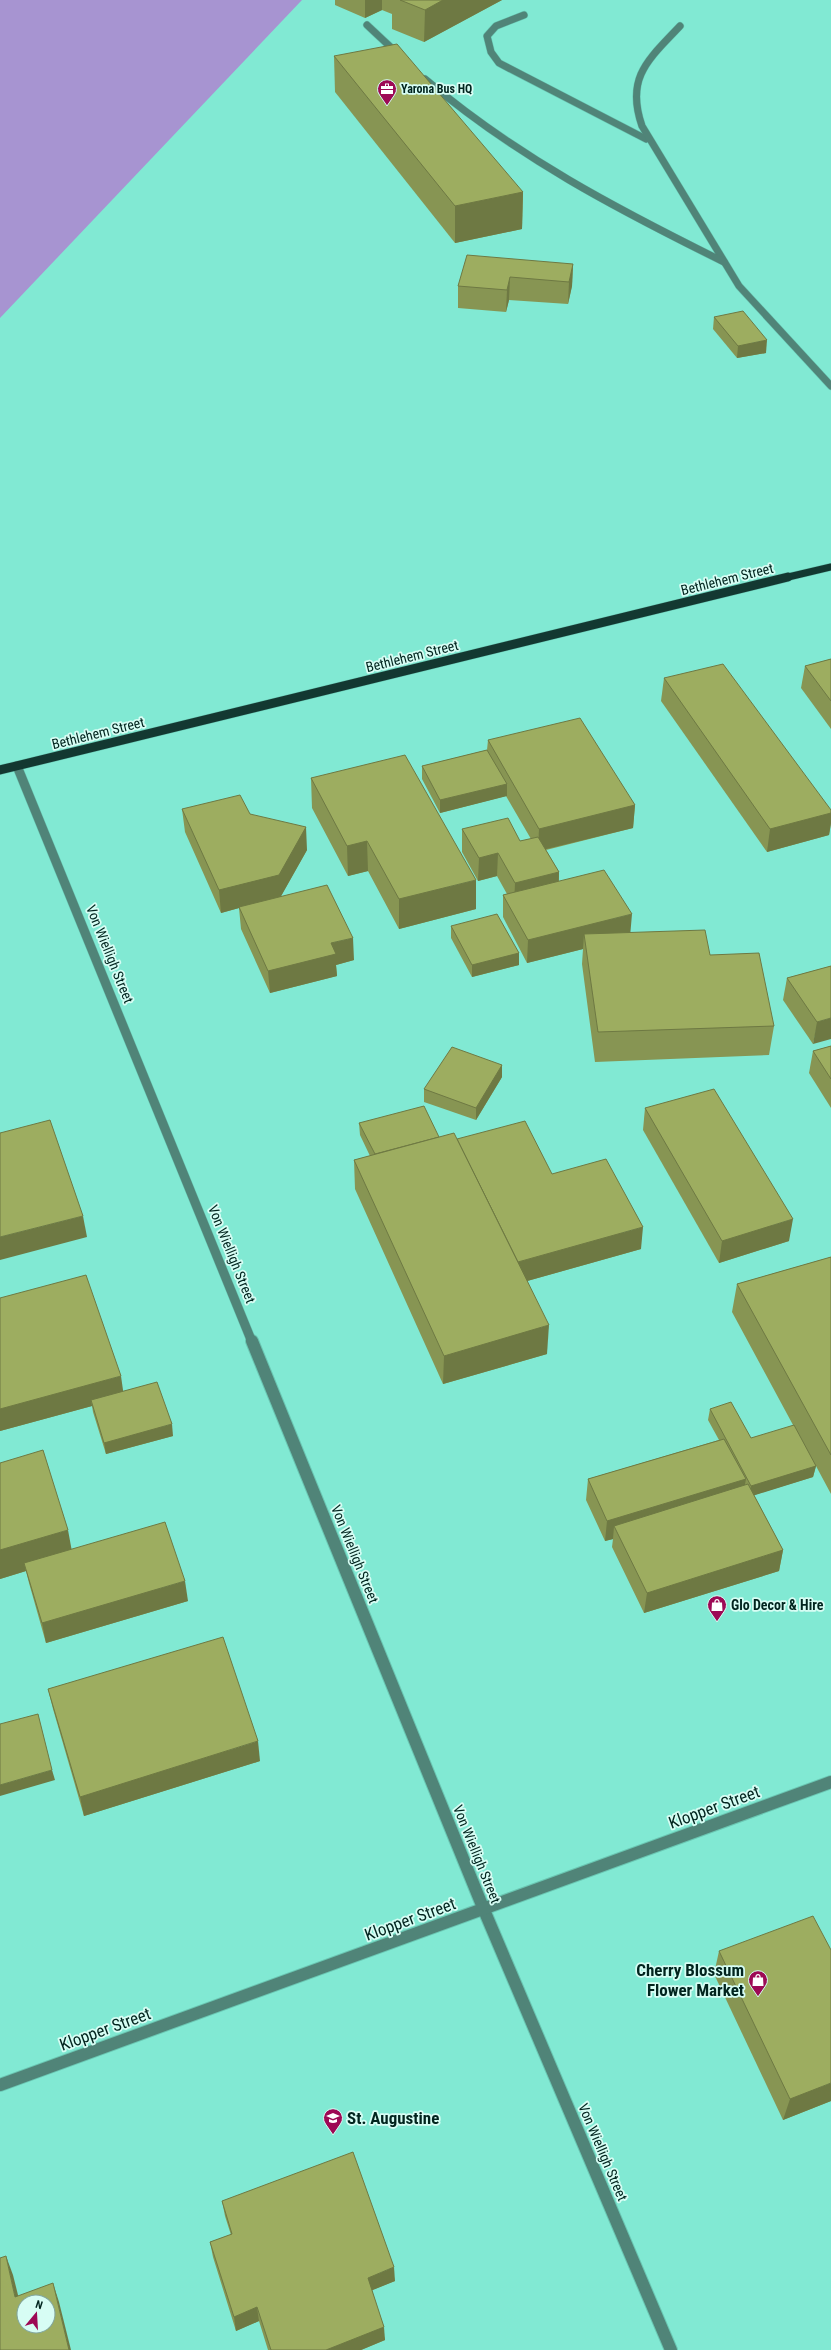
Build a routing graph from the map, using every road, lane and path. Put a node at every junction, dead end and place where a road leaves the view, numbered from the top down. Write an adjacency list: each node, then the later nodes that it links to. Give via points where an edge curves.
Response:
1 (524, 15): 6 (street, via 493,27 486,37 488,49 499,63)
2 (367, 25): 4 (street)
3 (680, 26): 6 (street, via 643,66 635,86 637,116)
4 (402, 58)
5 (420, 74): 7 (street, via 506,143 598,199)
6 (646, 139): 7 (street, via 661,157)
7 (724, 262): 8 (street, via 739,286)
8 (831, 386)
9 (831, 567): 10 (main road, Bethlehem Street)
10 (17, 766): 11 (main road, Bethlehem Street); 13 (street, Von Wielligh Street)
11 (0, 770)
12 (831, 1782): 13 (street, Klopper Street)
13 (484, 1910): 14 (street, Klopper Street); 15 (street, Von Wielligh Street)
14 (0, 2085)
15 (671, 2350)

